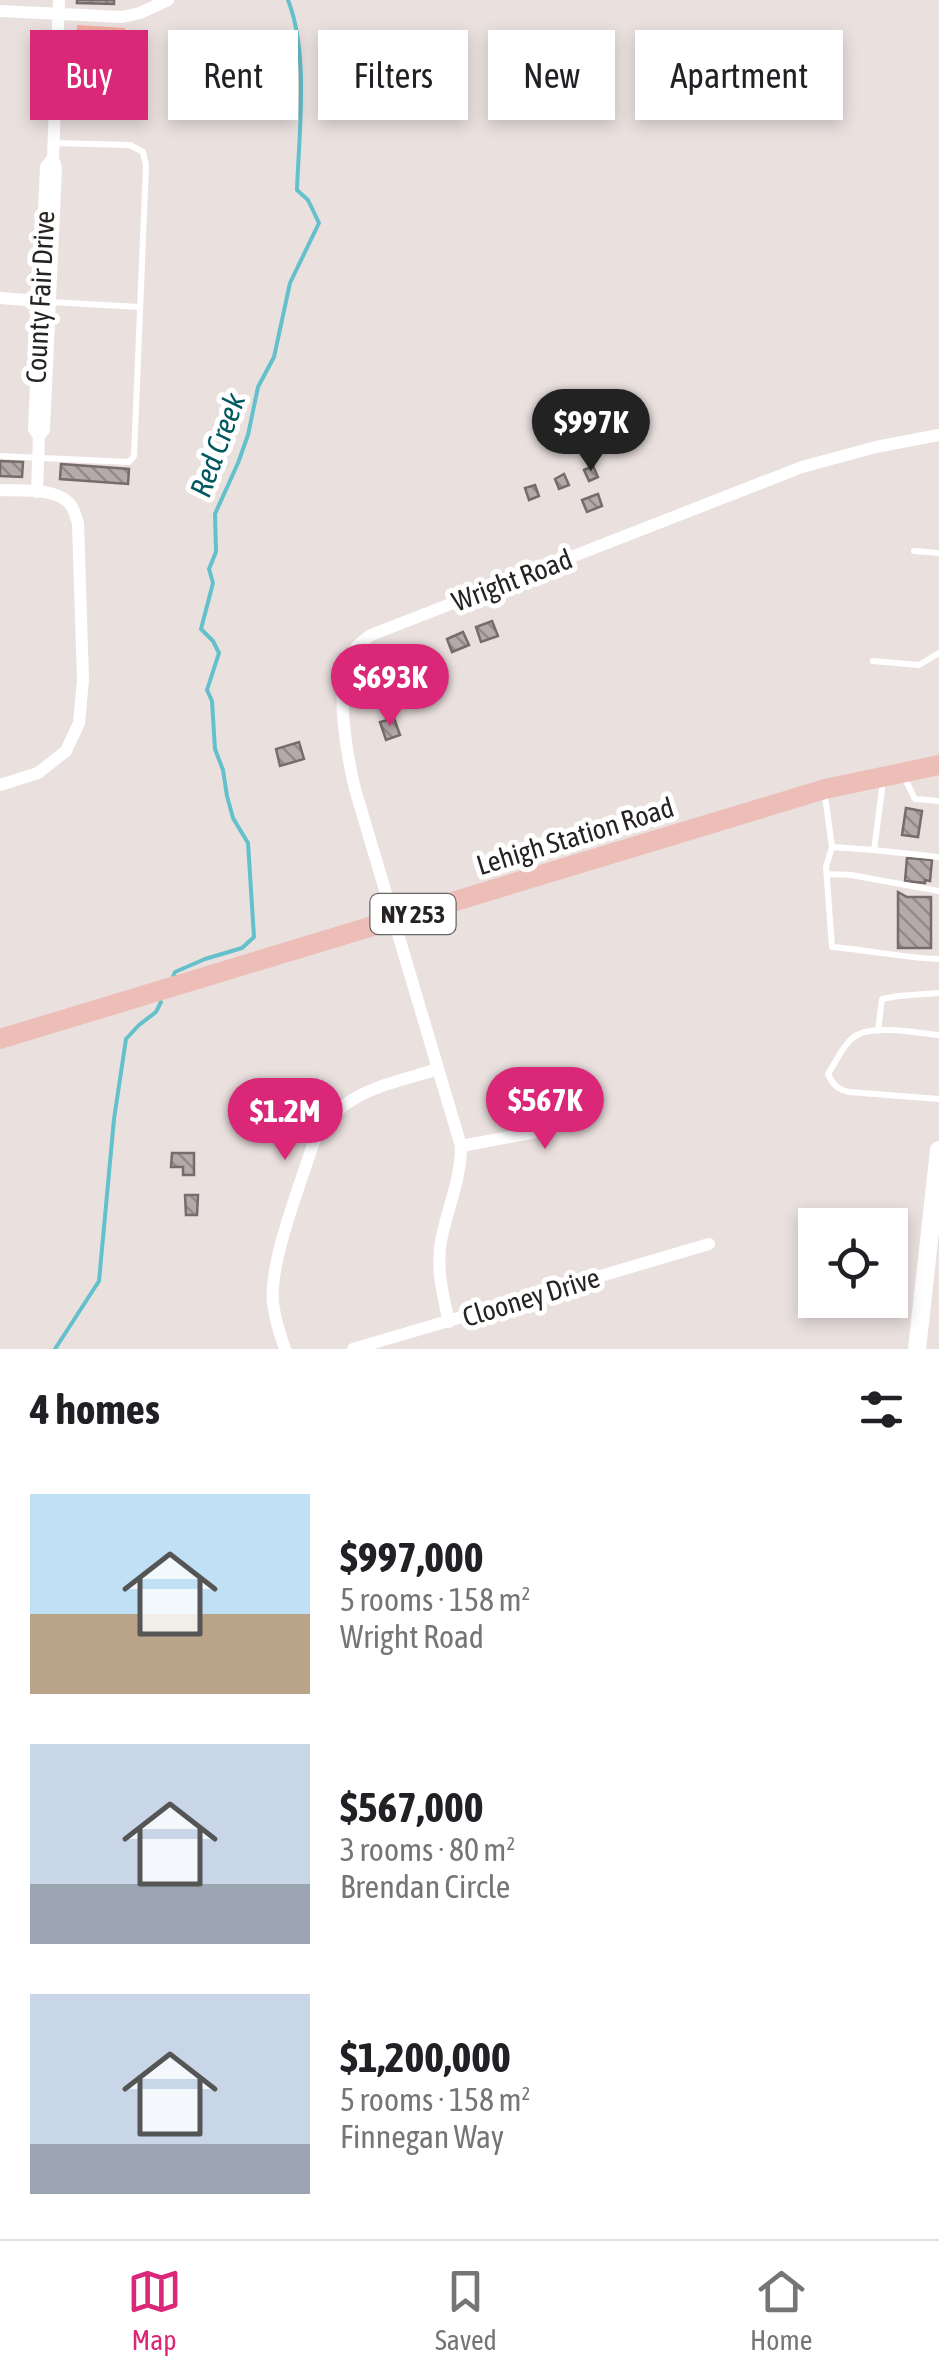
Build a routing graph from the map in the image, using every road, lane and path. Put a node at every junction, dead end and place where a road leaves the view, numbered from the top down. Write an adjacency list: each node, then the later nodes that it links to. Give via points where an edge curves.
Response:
1 (168, 0): 2 (street, via 122,16)
2 (59, 7): 3 (street); 4 (street, County Fair Drive)
3 (0, 12)
4 (53, 143): 6 (street, County Fair Drive, via 46,167); 7 (lane, via 130,145 143,152)
5 (0, 298): 6 (street)
6 (44, 301): 7 (lane); 10 (street, County Fair Drive, via 34,430)
7 (139, 307): 10 (lane, via 134,456 129,462)
8 (939, 436): 27 (street, Wright Road, via 802,467 359,644 346,668 346,742)
9 (0, 456): 10 (lane)
10 (38, 458): 12 (street, County Fair Drive)
11 (0, 490): 12 (street)
12 (37, 492): 19 (street, via 62,497 78,523 80,723 66,751 38,773)
13 (914, 552): 14 (lane)
14 (939, 552)
15 (939, 653): 16 (lane, via 918,665)
16 (873, 661)
17 (939, 766): 18 (main road, Lehigh Station Road / NY 253)
18 (892, 774): 20 (main road, Lehigh Station Road / NY 253); 21 (lane, via 915,799); 23 (lane)
19 (0, 785)
20 (825, 789): 22 (lane); 27 (main road, Lehigh Station Road / NY 253)
21 (939, 802)
22 (832, 846): 23 (lane); 25 (lane)
23 (874, 850): 24 (lane)
24 (939, 857)
25 (827, 874): 26 (lane); 28 (lane, via 832,948)
26 (939, 891)
27 (393, 920): 32 (main road, Lehigh Station Road / NY 253); 33 (street, Wright Road)
28 (939, 959)
29 (939, 993): 30 (lane, via 882,1000)
30 (878, 1031): 31 (lane); 35 (lane, via 853,1037 828,1074 832,1084 848,1092)
31 (939, 1035)
32 (0, 1038)
33 (438, 1069): 36 (street, Wright Road); 41 (street, via 356,1096 319,1132 273,1282)
34 (544, 1087): 36 (street, via 548,1125 542,1131)
35 (939, 1099)
36 (462, 1146): 40 (street, via 439,1254)
37 (939, 1150): 38 (main road)
38 (934, 1238): 43 (main road)
39 (709, 1244): 40 (street, Clooney Drive)
40 (448, 1322): 42 (street, Clooney Drive)
41 (285, 1349)
42 (353, 1349)
43 (916, 1349)

